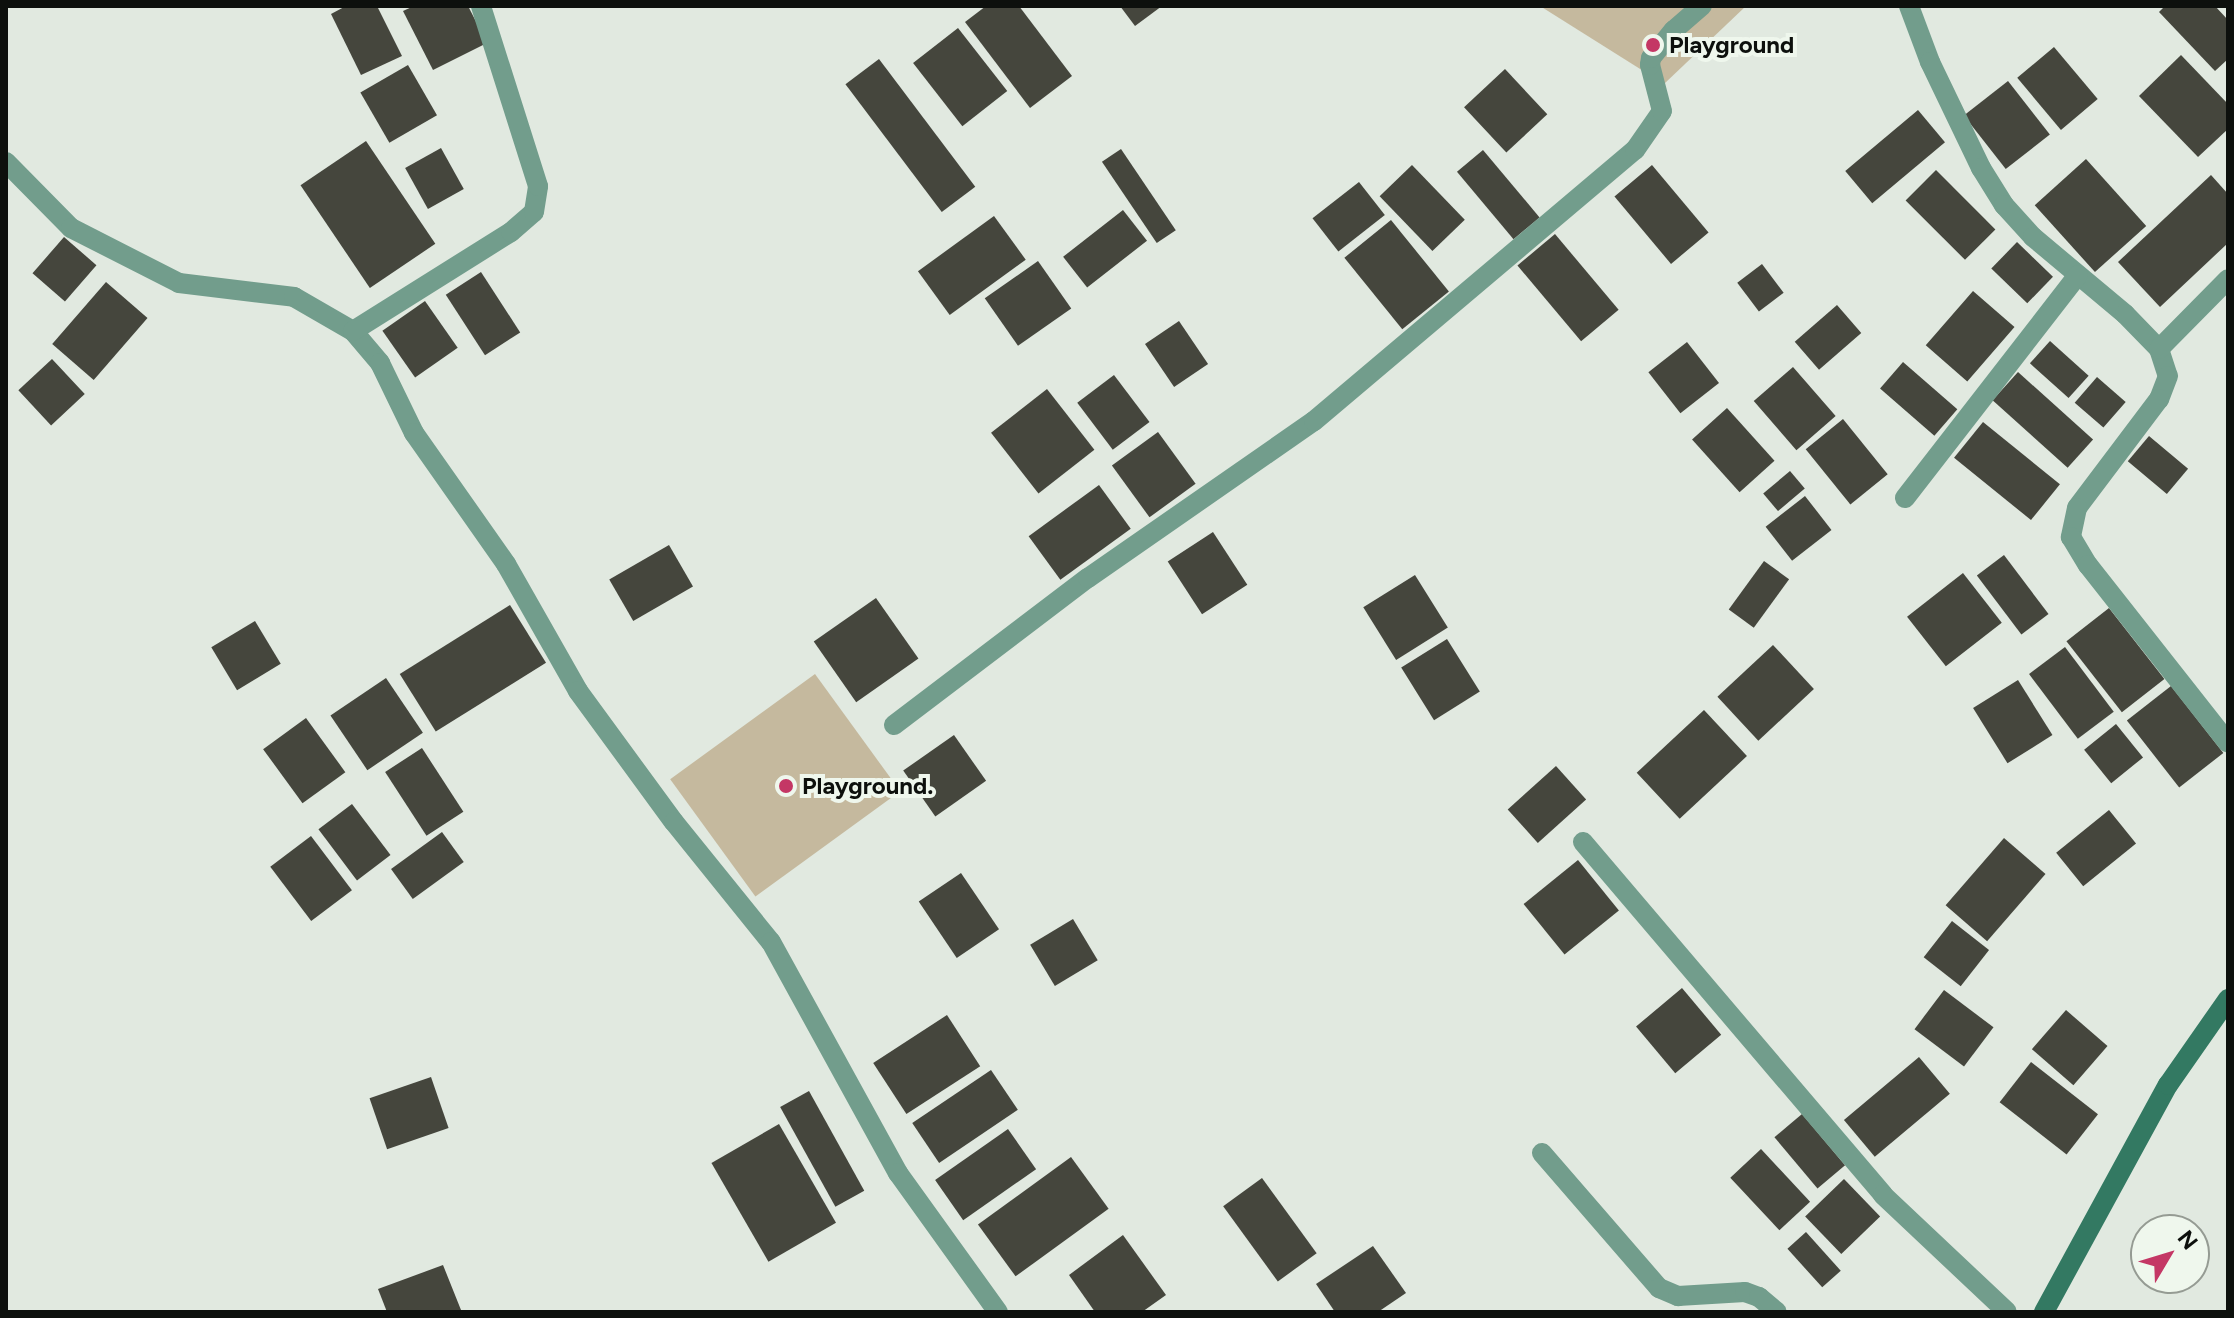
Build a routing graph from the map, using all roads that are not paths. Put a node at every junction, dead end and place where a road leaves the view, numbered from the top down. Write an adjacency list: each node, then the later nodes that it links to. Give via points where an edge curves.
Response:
1 (481, 6): 7 (street, via 538,186 534,212 511,232)
2 (1702, 6): 10 (street, via 1651,58 1662,111 1635,150 1314,421 1088,578)
3 (1909, 6): 5 (street, via 1930,62 2004,205)
4 (6, 162): 7 (street, via 71,228 179,283 294,297)
5 (2078, 275): 8 (street); 9 (street)
6 (2228, 279): 8 (street)
7 (353, 331): 15 (street, via 380,363 414,433 506,564 578,691 771,942 898,1173)
8 (2159, 349): 11 (street, via 2168,376 2159,399 2077,508 2071,537)
9 (1905, 498)
10 (894, 725)
11 (2228, 743)
12 (1583, 842): 17 (street, via 1883,1195)
13 (2228, 999): 18 (street, via 2168,1085)
14 (1542, 1153): 16 (street, via 1659,1288 1678,1296 1745,1292)
15 (998, 1312)
16 (1777, 1312)
17 (2007, 1312)
18 (2044, 1312)

